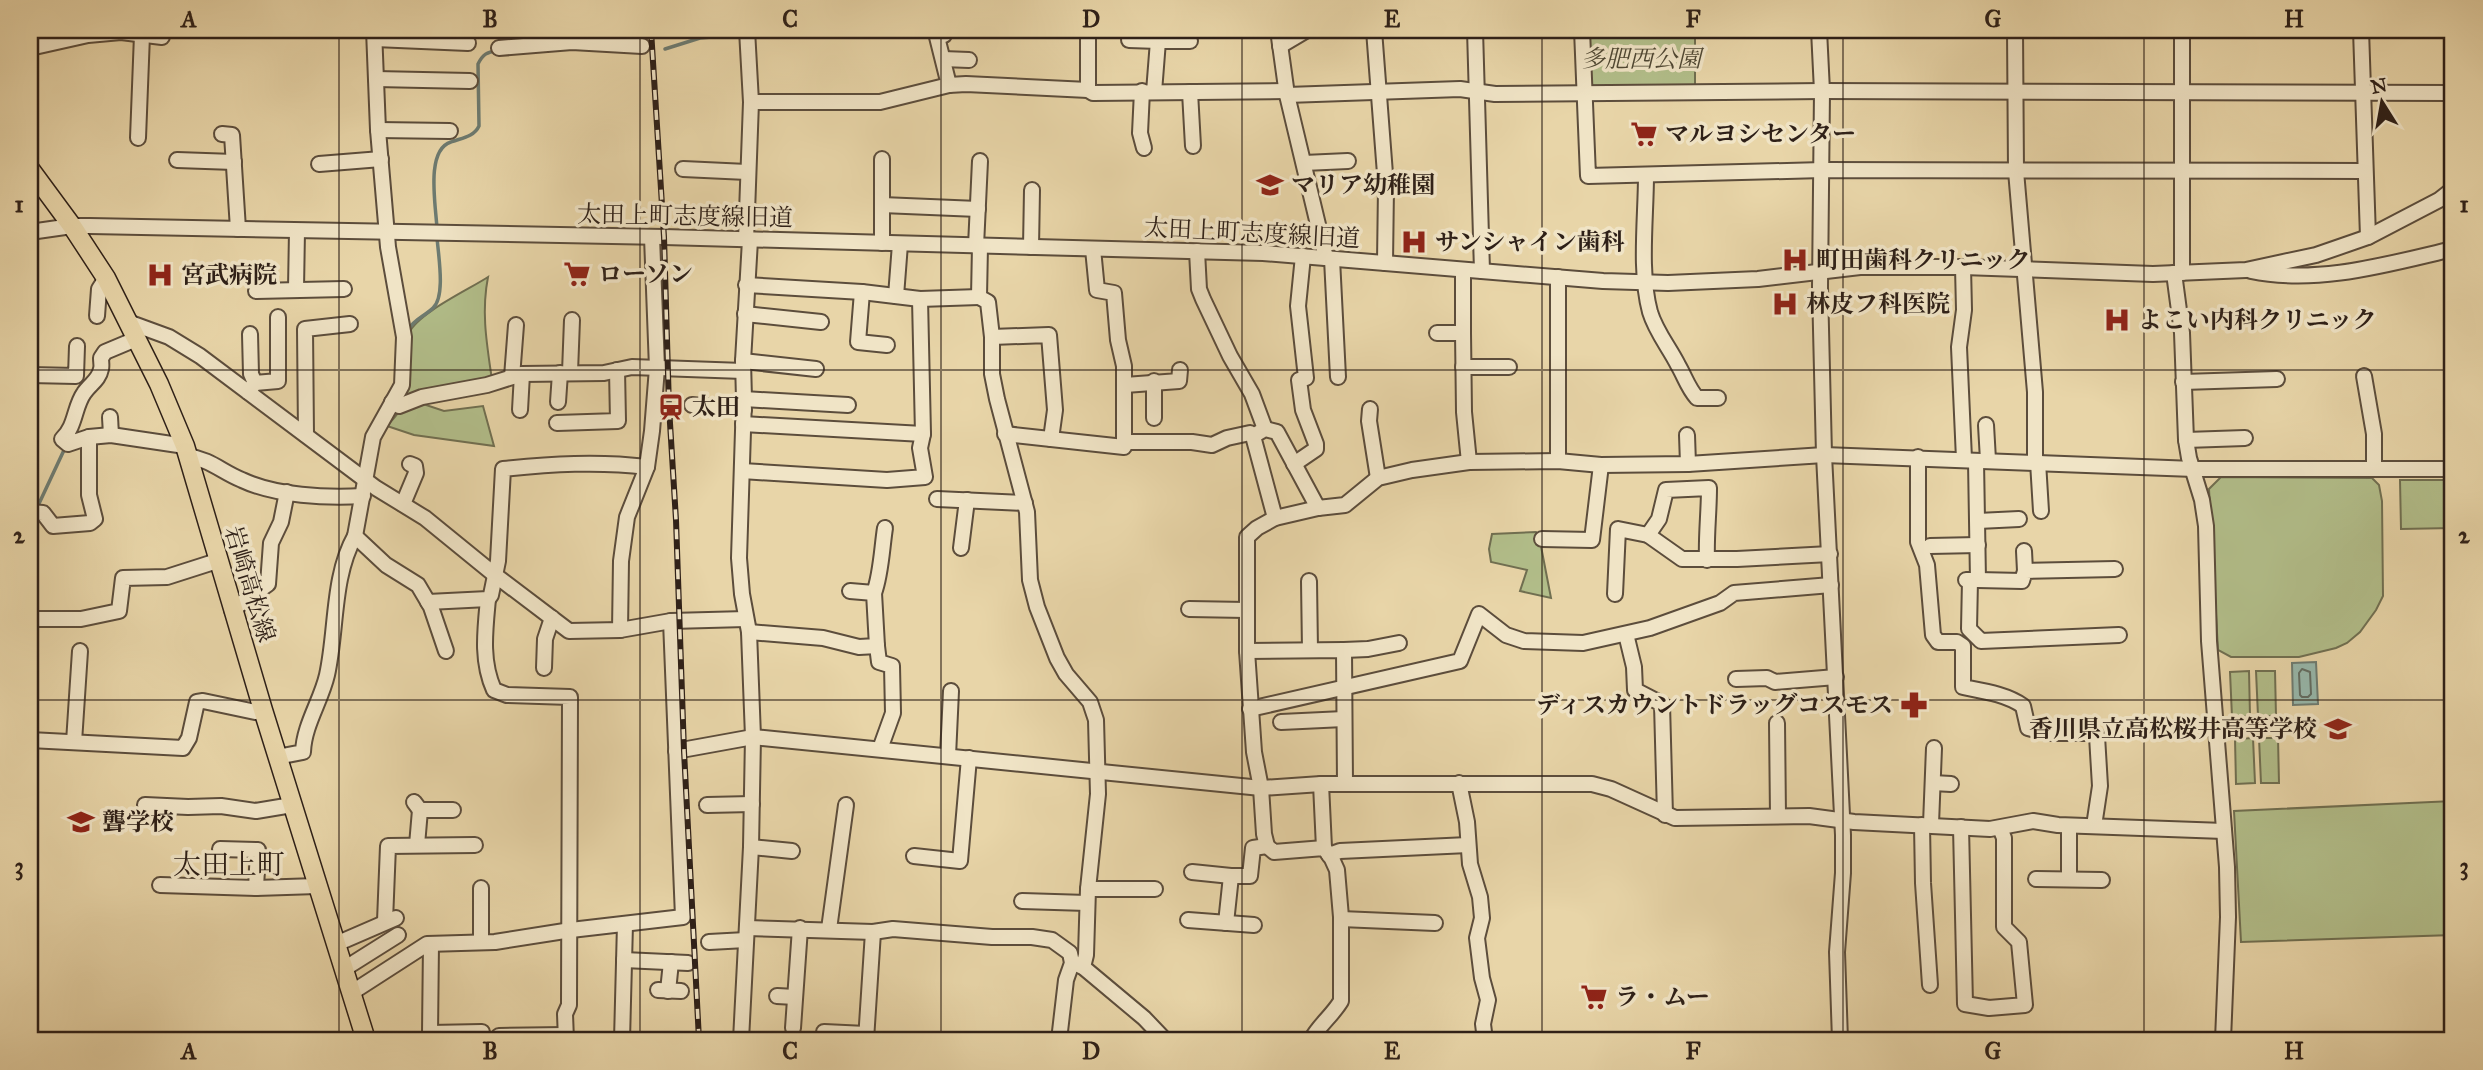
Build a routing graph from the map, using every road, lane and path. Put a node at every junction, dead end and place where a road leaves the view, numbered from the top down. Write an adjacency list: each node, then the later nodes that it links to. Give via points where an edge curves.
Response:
1 (747, 30): 45 (street)
2 (945, 30): 28 (street, via 937,37)
3 (1088, 30): 33 (street)
4 (1278, 30): 25 (street)
5 (1307, 30): 25 (street)
6 (1374, 30): 36 (street)
7 (1475, 30): 37 (street)
8 (1582, 30): 43 (street)
9 (1819, 30): 38 (street)
10 (2015, 30): 40 (street)
11 (2182, 30): 41 (street)
12 (2361, 30): 44 (street)
13 (122, 31): 14 (street); 15 (street)
14 (88, 32): 26 (street)
15 (142, 35): 19 (street); 49 (street)
16 (375, 35): 17 (street); 30 (street)
17 (447, 36): 23 (street)
18 (572, 36): 24 (street); 27 (street)
19 (162, 37)
20 (1129, 40): 21 (street)
21 (1158, 41): 22 (street); 34 (street)
22 (1190, 41)
23 (468, 43)
24 (642, 46)
25 (1280, 46): 39 (street)
26 (30, 48)
27 (499, 48)
28 (943, 59): 29 (street); 32 (street)
29 (969, 60)
30 (376, 79): 31 (street); 46 (street)
31 (470, 80)
32 (949, 85): 33 (street); 45 (street, via 880,102)
33 (1088, 90): 34 (street)
34 (1148, 91): 35 (street); 51 (street, via 1140,133)
35 (1190, 92): 39 (street); 50 (street)
36 (1379, 92): 37 (street); 39 (street); 89 (street)
37 (1478, 92): 43 (street); 94 (street)
38 (1822, 92): 40 (street); 43 (street); 62 (street)
39 (1286, 93): 58 (street)
40 (2015, 93): 41 (street); 63 (street)
41 (2181, 93): 44 (street); 66 (street)
42 (2453, 93): 44 (street)
43 (1585, 94): 67 (street, via 1588,176)
44 (2364, 94): 64 (street)
45 (751, 102): 65 (street)
46 (378, 131): 47 (street); 52 (street)
47 (450, 131)
48 (222, 134): 56 (street, via 232,135)
49 (138, 138)
50 (1193, 146)
51 (1144, 148)
52 (381, 159): 59 (street); 76 (street)
53 (882, 159): 70 (street)
54 (177, 160): 56 (street)
55 (980, 161): 71 (street)
56 (233, 162): 73 (street)
57 (1348, 162): 58 (street)
58 (1304, 163): 88 (street)
59 (318, 164)
60 (30, 169): 72 (main road, 岩崎高松線)
61 (683, 169): 65 (street)
62 (1822, 170): 63 (street); 67 (street); 95 (street)
63 (2016, 171): 66 (street); 92 (street)
64 (2365, 171): 66 (street); 78 (street)
65 (747, 172): 79 (street)
66 (2181, 172): 96 (street)
67 (1646, 175): 99 (street)
68 (2453, 189): 78 (street, 太田上町志度線旧道)
69 (1032, 190): 83 (street)
70 (882, 205): 71 (street); 80 (street)
71 (978, 209): 82 (street)
72 (72, 226): 73 (street, 太田上町志度線旧道); 75 (street, 太田上町志度線旧道); 98 (main road, 岩崎高松線)
73 (238, 229): 74 (street, 太田上町志度線旧道)
74 (297, 230): 76 (street, 太田上町志度線旧道); 101 (street)
75 (30, 232)
76 (388, 232): 77 (street, 太田上町志度線旧道); 141 (street, via 404,337 402,385)
77 (652, 237): 79 (street, 太田上町志度線旧道); 125 (street)
78 (2368, 237): 93 (street, 太田上町志度線旧道, via 2316,255)
79 (748, 240): 80 (street, 太田上町志度線旧道); 100 (street)
80 (882, 243): 81 (street, 太田上町志度線旧道)
81 (900, 244): 82 (street, 太田上町志度線旧道); 105 (street)
82 (978, 246): 83 (street, 太田上町志度線旧道); 106 (street)
83 (1031, 247): 84 (street, 太田上町志度線旧道)
84 (1093, 248): 86 (street, 太田上町志度線旧道); 137 (street, via 1097,290 1114,293)
85 (2453, 249): 93 (street, via 2316,274 2279,277)
86 (1197, 251): 87 (street, 太田上町志度線旧道); 151 (street, via 1199,289 1252,394)
87 (1303, 256): 88 (street, 太田上町志度線旧道); 170 (street, via 1298,306 1306,378 1298,380 1303,410 1317,444)
88 (1329, 259): 89 (street, 太田上町志度線旧道); 133 (street)
89 (1385, 263): 91 (street, 太田上町志度線旧道)
90 (1963, 267): 92 (street, 太田上町志度線旧道); 95 (street, 太田上町志度線旧道, via 1860,267); 165 (street, via 1959,347)
91 (1463, 270): 94 (street, 太田上町志度線旧道); 117 (street)
92 (2026, 270): 96 (street, 太田上町志度線旧道); 168 (street)
93 (2246, 270): 96 (street, 太田上町志度線旧道)
94 (1482, 271): 97 (street, 太田上町志度線旧道)
95 (1820, 274): 99 (street, 太田上町志度線旧道); 163 (street)
96 (2178, 274): 136 (street)
97 (1558, 277): 99 (street, 太田上町志度線旧道); 166 (street)
98 (106, 278): 109 (street, via 99,289); 115 (main road, 岩崎高松線)
99 (1645, 283): 139 (street, via 1650,312 1689,388 1697,398)
100 (746, 285): 104 (street); 108 (street)
101 (296, 289): 102 (street); 103 (street)
102 (344, 289)
103 (256, 291)
104 (862, 292): 105 (street); 120 (street, via 858,342)
105 (896, 296): 107 (street)
106 (979, 297): 107 (street); 119 (street, via 988,302)
107 (919, 299): 152 (street)
108 (745, 314): 112 (street); 122 (street)
109 (97, 316)
110 (278, 317): 138 (street, via 278,381)
111 (572, 320): 129 (street)
112 (821, 322)
113 (350, 324): 155 (street, via 305,329)
114 (516, 326): 131 (street)
115 (132, 330): 138 (street, via 169,337); 157 (street, via 101,358 99,375 85,392 72,427 62,439 68,444); 162 (main road, 岩崎高松線)
116 (1437, 333): 117 (street)
117 (1463, 333): 123 (street)
118 (250, 334): 138 (street)
119 (992, 337): 153 (street, via 992,374); 159 (street, via 1049,335 1055,410)
120 (887, 345)
121 (77, 346): 130 (street, via 76,376)
122 (743, 366): 125 (street); 126 (street); 146 (street)
123 (1463, 367): 124 (street); 167 (street)
124 (1509, 367)
125 (657, 368): 127 (street); 173 (street)
126 (816, 369)
127 (617, 370): 129 (street); 149 (street, via 618,421)
128 (1180, 370): 135 (street, via 1179,381)
129 (565, 372): 131 (street); 140 (street)
130 (30, 375)
131 (517, 375): 141 (street, via 497,387 487,385); 145 (street)
132 (2364, 376): 175 (street, via 2374,434)
133 (1338, 377)
134 (2277, 379): 136 (street)
135 (1154, 381): 137 (street); 148 (street)
136 (2183, 382): 160 (street)
137 (1125, 385): 161 (street)
138 (251, 387): 155 (street)
139 (1718, 398)
140 (558, 402)
141 (396, 404): 179 (street, via 373,437)
142 (692, 405): 146 (street)
143 (848, 405): 146 (street)
144 (1370, 409): 178 (street)
145 (520, 410)
146 (744, 411): 152 (street); 177 (street)
147 (110, 417): 154 (street)
148 (1154, 418)
149 (557, 423)
150 (1986, 425): 165 (street)
151 (1259, 433): 161 (street, via 1212,445); 170 (street, via 1278,432); 188 (street)
152 (923, 434): 177 (street, via 920,448 925,477 887,480)
153 (1005, 434): 159 (street); 184 (street)
154 (111, 435): 157 (street); 162 (street)
155 (306, 435): 179 (street)
156 (1687, 435): 171 (street)
157 (89, 437): 187 (street, via 89,495 95,519 53,526 43,513)
158 (2245, 438): 160 (street)
159 (1051, 439): 161 (street, via 1124,447)
160 (2186, 440): 174 (street)
161 (1124, 442)
162 (186, 451): 180 (street, via 245,482); 200 (main road, 岩崎高松線)
163 (1824, 455): 164 (street); 171 (street); 198 (street)
164 (1918, 457): 165 (street); 267 (street, via 1918,542 1927,565 1933,635 1938,642 1963,646 1963,687 2019,703 2028,728 2097,736 2100,786)
165 (1976, 460): 168 (street); 189 (street)
166 (1558, 461): 167 (street); 172 (street)
167 (1469, 462): 178 (street)
168 (2036, 462): 174 (street); 189 (street, via 2035,513)
169 (410, 464): 185 (street, via 416,473)
170 (1294, 464): 186 (street)
171 (1688, 464): 172 (street)
172 (1601, 465): 193 (street, via 1592,540)
173 (647, 467): 203 (street, via 564,463 503,469); 220 (street, via 627,517)
174 (2194, 469): 175 (street); 270 (street, via 2206,526 2209,641)
175 (2374, 469): 176 (street)
176 (2453, 469)
177 (742, 471): 219 (street, via 739,558)
178 (1377, 478): 186 (street, via 1345,505)
179 (366, 481): 181 (street); 185 (street)
180 (287, 492): 181 (street); 214 (street, via 271,543 268,584)
181 (363, 496): 192 (street)
182 (937, 499): 183 (street)
183 (967, 500): 184 (street); 196 (street)
184 (1025, 503): 249 (street, via 1030,580 1037,607 1057,658 1094,711)
185 (403, 504): 203 (street)
186 (1318, 508): 188 (street)
187 (32, 513)
188 (1275, 518): 215 (street, via 1247,537)
189 (1978, 521): 194 (street)
190 (885, 528): 208 (street)
191 (1648, 535): 199 (street, via 1682,559); 199 (street, via 1659,519 1666,490 1709,488); 209 (street, via 1618,529)
192 (355, 536): 211 (street, via 386,565 418,585); 247 (street, via 347,550 327,676 303,740 303,752)
193 (1542, 539)
194 (1978, 545): 195 (street); 204 (street)
195 (1930, 546)
196 (961, 548)
197 (2024, 551): 202 (street)
198 (1830, 554): 199 (street); 206 (street)
199 (1707, 560)
200 (217, 561): 214 (main road, 岩崎高松線); 217 (street, via 167,577 123,578 119,611 81,618)
201 (2115, 569): 202 (street)
202 (2025, 571): 204 (street, via 2022,581)
203 (495, 575): 210 (street); 216 (street)
204 (1974, 580): 213 (street, via 1962,580); 222 (street, via 1969,629 1981,641)
205 (1309, 581): 225 (street)
206 (1831, 585): 221 (street, via 1734,593 1720,603); 231 (street)
207 (850, 591): 208 (street)
208 (874, 593): 224 (street)
209 (1615, 594)
210 (488, 599): 211 (street); 300 (street, via 483,654 494,690 507,695 570,697)
211 (428, 602): 228 (street)
212 (1189, 609): 215 (street)
213 (1961, 609)
214 (232, 610): 237 (main road, 岩崎高松線)
215 (1246, 610): 229 (street)
216 (552, 618): 220 (street, via 569,631); 230 (street, via 545,639)
217 (30, 619)
218 (671, 621): 219 (street); 220 (street); 245 (street)
219 (748, 625): 224 (street, via 859,647); 240 (street)
220 (620, 630)
221 (1626, 634): 233 (street, via 1583,643 1524,641 1506,635 1479,614 1460,661); 262 (street, via 1635,690 1662,704)
222 (2119, 635)
223 (1399, 643): 226 (street)
224 (877, 646): 244 (street, via 879,662 892,666 893,713)
225 (1310, 650): 226 (street); 229 (street)
226 (1344, 650): 233 (street)
227 (80, 651): 242 (street)
228 (446, 651)
229 (1247, 651): 236 (street)
230 (544, 668)
231 (1836, 677): 232 (street, via 1774,682); 264 (street)
232 (1736, 679)
233 (1344, 686): 235 (street); 238 (street)
234 (951, 691): 246 (street)
235 (1294, 698): 236 (street); 238 (street, via 1288,722)
236 (1250, 709): 255 (street)
237 (263, 710): 242 (street, via 197,702 183,748); 247 (main road, 岩崎高松線)
238 (1344, 719): 252 (street)
239 (1777, 723): 263 (street)
240 (753, 737): 244 (street); 245 (street); 256 (street)
241 (30, 740): 242 (street)
242 (74, 742)
243 (1934, 748): 251 (street)
244 (880, 749): 246 (street)
245 (676, 751): 296 (street, via 684,917)
246 (947, 756): 248 (street)
247 (277, 757): 258 (main road, 岩崎高松線)
248 (969, 758): 249 (street); 279 (street, via 960,861)
249 (1098, 772): 255 (street); 290 (street)
250 (1459, 783): 252 (street); 262 (street, via 1592,784); 273 (street)
251 (1933, 783): 253 (street); 265 (street)
252 (1345, 784): 254 (street)
253 (1951, 784)
254 (1321, 785): 255 (street); 278 (street)
255 (1261, 788): 274 (street)
256 (752, 804): 260 (street); 275 (street)
257 (145, 805): 258 (street, via 256,811)
258 (292, 805): 286 (main road, 岩崎高松線)
259 (846, 805): 299 (street)
260 (707, 806)
261 (453, 810): 271 (street, via 417,806)
262 (1665, 815): 263 (street)
263 (1778, 817): 264 (street)
264 (1842, 821): 265 (street); 331 (street, via 1837,952)
265 (1927, 825): 268 (street); 313 (street, via 1923,883)
266 (2069, 825): 267 (street); 269 (street, via 2033,821); 283 (street)
267 (2094, 826): 270 (street)
268 (1961, 827): 269 (street); 269 (street, via 1965,1004 1989,1008 2025,1005 2019,942 2004,927 2004,838)
269 (2000, 828)
270 (2224, 831): 332 (street, via 2228,918)
271 (418, 845): 272 (street); 306 (street, via 388,846 391,920)
272 (475, 845)
273 (1468, 845): 278 (street); 330 (street, via 1482,918 1477,938 1489,1000 1483,1024)
274 (1267, 846): 278 (street, via 1274,852); 281 (street, via 1253,848 1250,876)
275 (751, 847): 277 (street); 302 (street)
276 (220, 849): 288 (street, via 258,850)
277 (792, 850)
278 (1326, 852): 292 (street, via 1337,870)
279 (914, 856)
280 (1192, 872): 281 (street)
281 (1231, 876): 294 (street)
282 (2036, 879): 283 (street)
283 (2069, 879): 284 (street)
284 (2102, 880)
285 (160, 885): 288 (street)
286 (317, 886): 288 (street); 306 (main road, 岩崎高松線)
287 (481, 887): 304 (street)
288 (256, 888)
289 (1155, 889): 290 (street)
290 (1088, 896): 291 (street); 311 (street, via 1086,955)
291 (1022, 901)
292 (1340, 919): 295 (street); 329 (street, via 1341,1001)
293 (1188, 920): 294 (street)
294 (1226, 923): 297 (street)
295 (1435, 923)
296 (625, 924): 300 (street); 308 (street)
297 (1254, 925)
298 (800, 929): 299 (street); 302 (street); 317 (street)
299 (830, 929): 301 (street)
300 (571, 930): 304 (street); 323 (street)
301 (873, 932): 311 (street, via 892,929 1052,940 1070,953); 322 (street)
302 (747, 934): 305 (street); 326 (street)
303 (398, 935): 312 (street)
304 (481, 942): 307 (street)
305 (709, 942)
306 (336, 944): 312 (main road, 岩崎高松線)
307 (432, 944): 315 (street); 319 (street, via 430,1033)
308 (624, 960): 309 (street); 325 (street)
309 (671, 961): 310 (street); 314 (street)
310 (688, 963)
311 (1077, 965): 327 (street, via 1066,980); 328 (street)
312 (344, 969): 315 (main road, 岩崎高松線)
313 (1930, 985)
314 (669, 990)
315 (351, 993): 324 (main road, 岩崎高松線)
316 (777, 996): 317 (street)
317 (795, 997): 318 (street)
318 (793, 1028)
319 (482, 1032)
320 (824, 1032): 322 (street)
321 (499, 1036): 323 (street)
322 (866, 1037)
323 (566, 1038)
324 (366, 1040)
325 (622, 1040)
326 (741, 1040)
327 (1059, 1040)
328 (1165, 1040)
329 (1311, 1040)
330 (1485, 1040)
331 (1840, 1040)
332 (2223, 1040)

